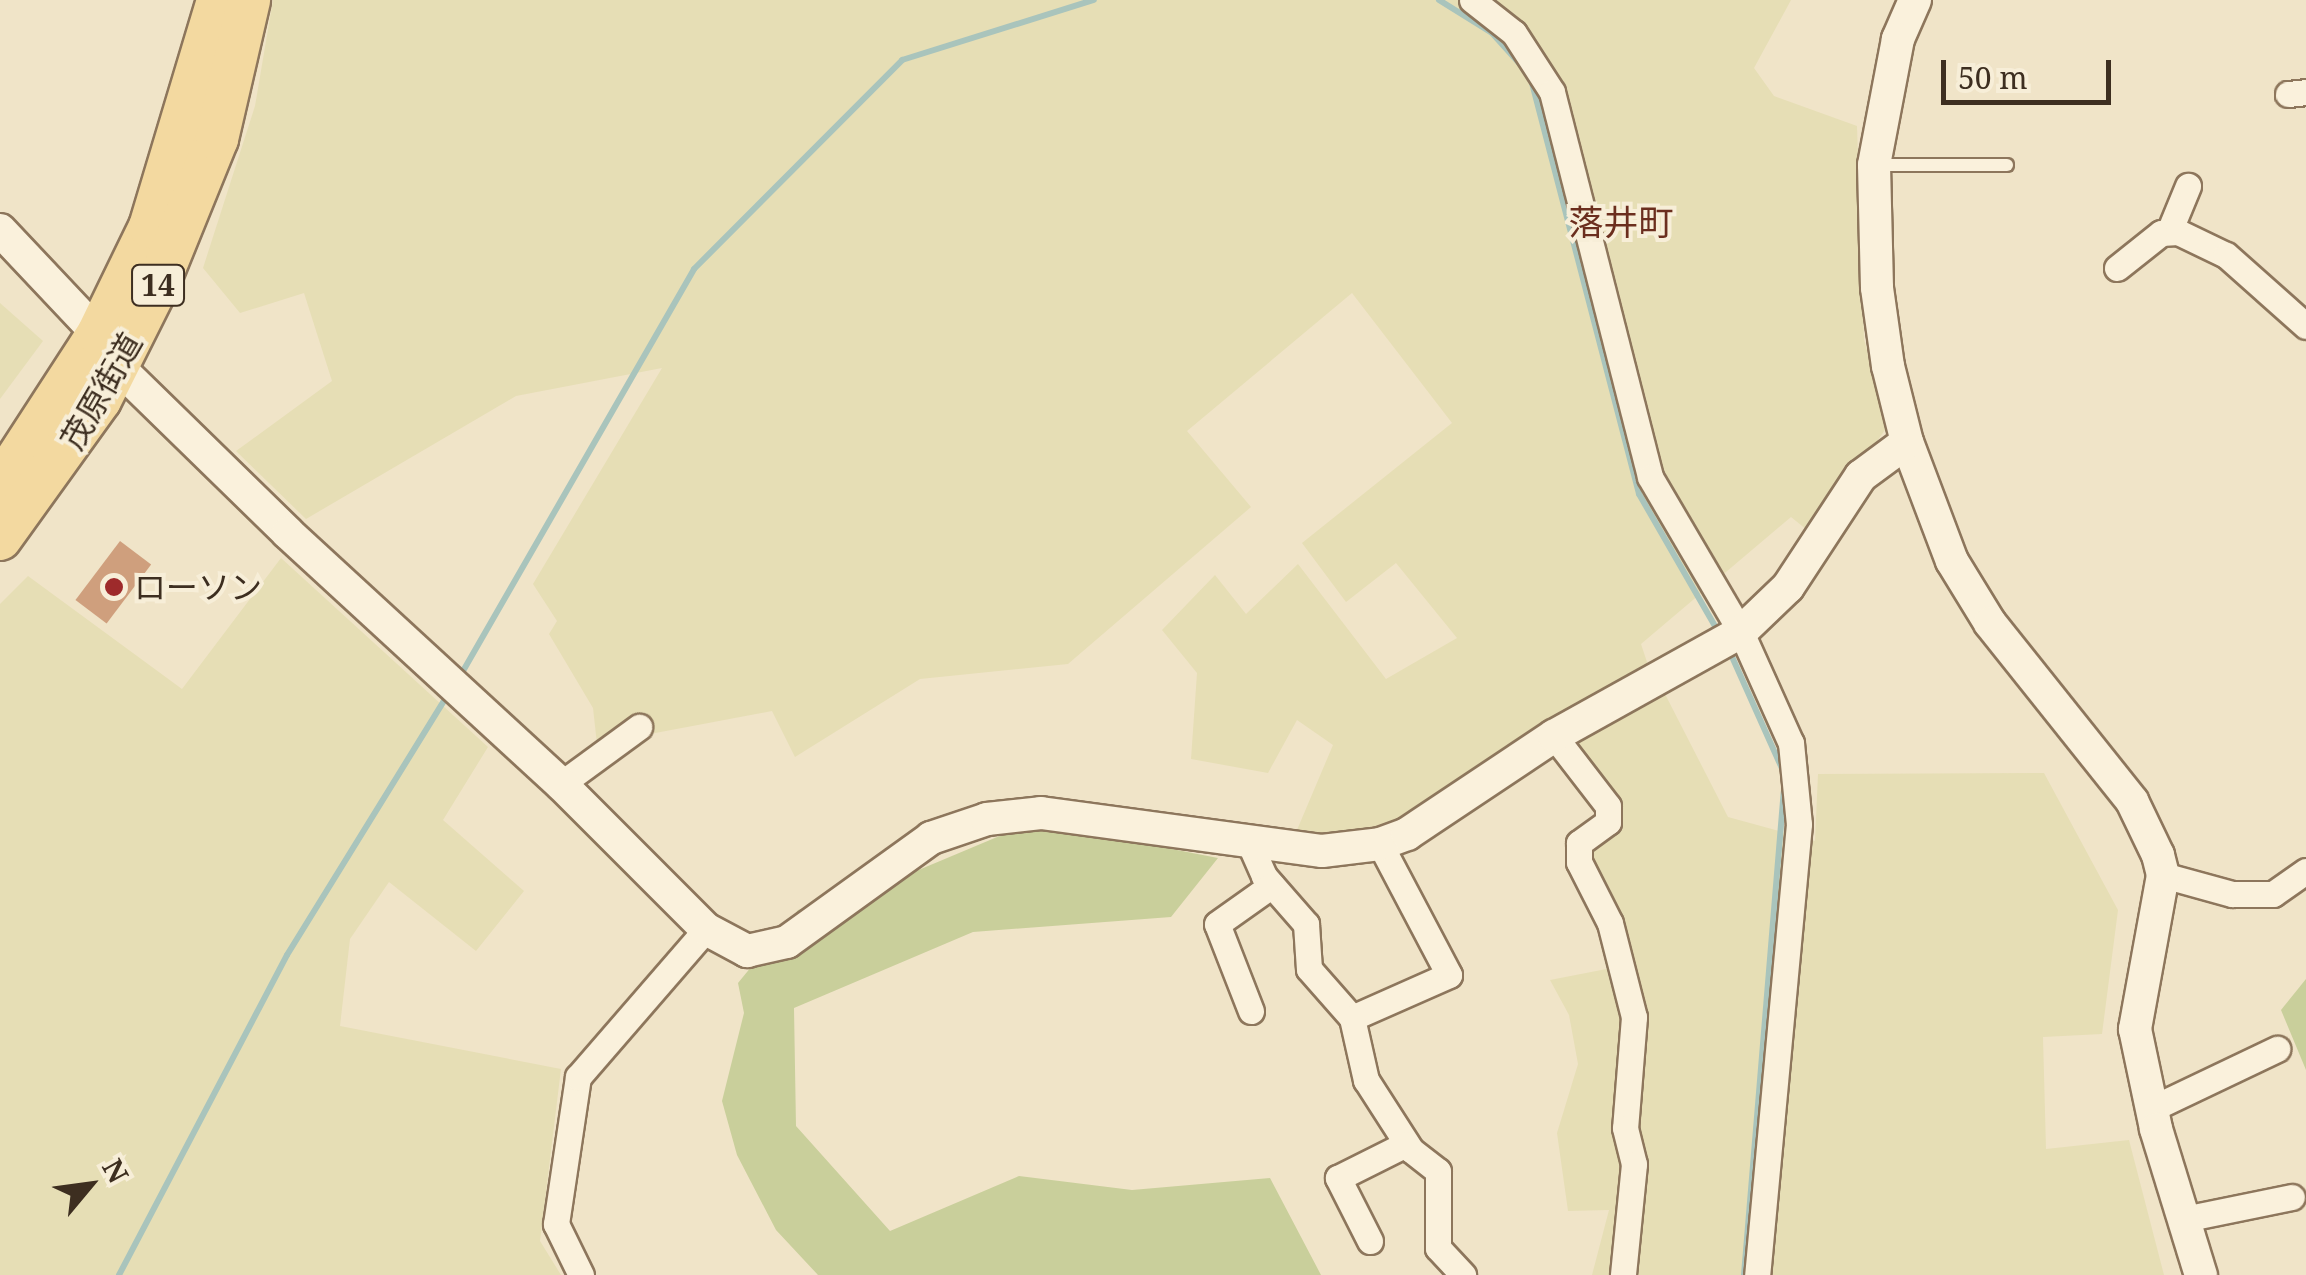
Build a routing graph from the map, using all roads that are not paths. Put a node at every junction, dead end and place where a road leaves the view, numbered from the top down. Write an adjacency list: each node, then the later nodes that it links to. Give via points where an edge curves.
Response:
1 (218, 0): 12 (main road, 茂原街道 / 14)
2 (250, 0): 12 (main road, 茂原街道 / 14, via 212,152)
3 (1472, 0): 16 (street, via 1514,33 1552,92 1650,477)
4 (1915, 0): 5 (street, via 1898,38)
5 (1874, 165): 6 (lane); 13 (street, via 1877,288)
6 (2007, 165)
7 (2188, 186): 9 (street)
8 (0, 230): 12 (street)
9 (2169, 232): 10 (street); 11 (street, via 2226,255)
10 (2117, 268)
11 (2306, 326)
12 (109, 351): 14 (main road, 茂原街道 / 14); 15 (main road, 茂原街道 / 14, via 56,469); 19 (street)
13 (1908, 442): 16 (street, via 1861,476 1788,587); 23 (street, via 1952,561 1990,623 2132,801)
14 (0, 485)
15 (0, 539)
16 (1727, 639): 18 (street); 37 (street, via 1790,743 1799,780)
17 (639, 727): 19 (street)
18 (1554, 736): 21 (street, via 1428,822); 36 (street, via 1608,806 1608,822 1578,843 1579,862 1610,924 1634,1016 1624,1128 1634,1164)
19 (561, 784): 25 (street)
20 (1248, 842): 21 (street, via 1322,851); 24 (street); 25 (street, via 1011,815 931,838 787,942 747,951)
21 (1380, 844): 27 (street, via 1450,976)
22 (2306, 870): 23 (street, via 2273,894 2232,894)
23 (2163, 875): 29 (street, via 2135,1010)
24 (1272, 885): 26 (street, via 1217,924); 27 (street, via 1306,924 1309,969 1323,993)
25 (706, 930): 34 (street, via 578,1077 556,1224)
26 (1251, 1010)
27 (1352, 1018): 30 (street, via 1366,1080)
28 (2277, 1049): 29 (street)
29 (2151, 1109): 32 (street)
30 (1406, 1144): 33 (street, via 1338,1178); 35 (street, via 1438,1171 1438,1248)
31 (2292, 1197): 32 (street)
32 (2184, 1218): 38 (street)
33 (1370, 1240)
34 (581, 1275)
35 (1463, 1275)
36 (1623, 1275)
37 (1757, 1275)
38 (2201, 1275)

